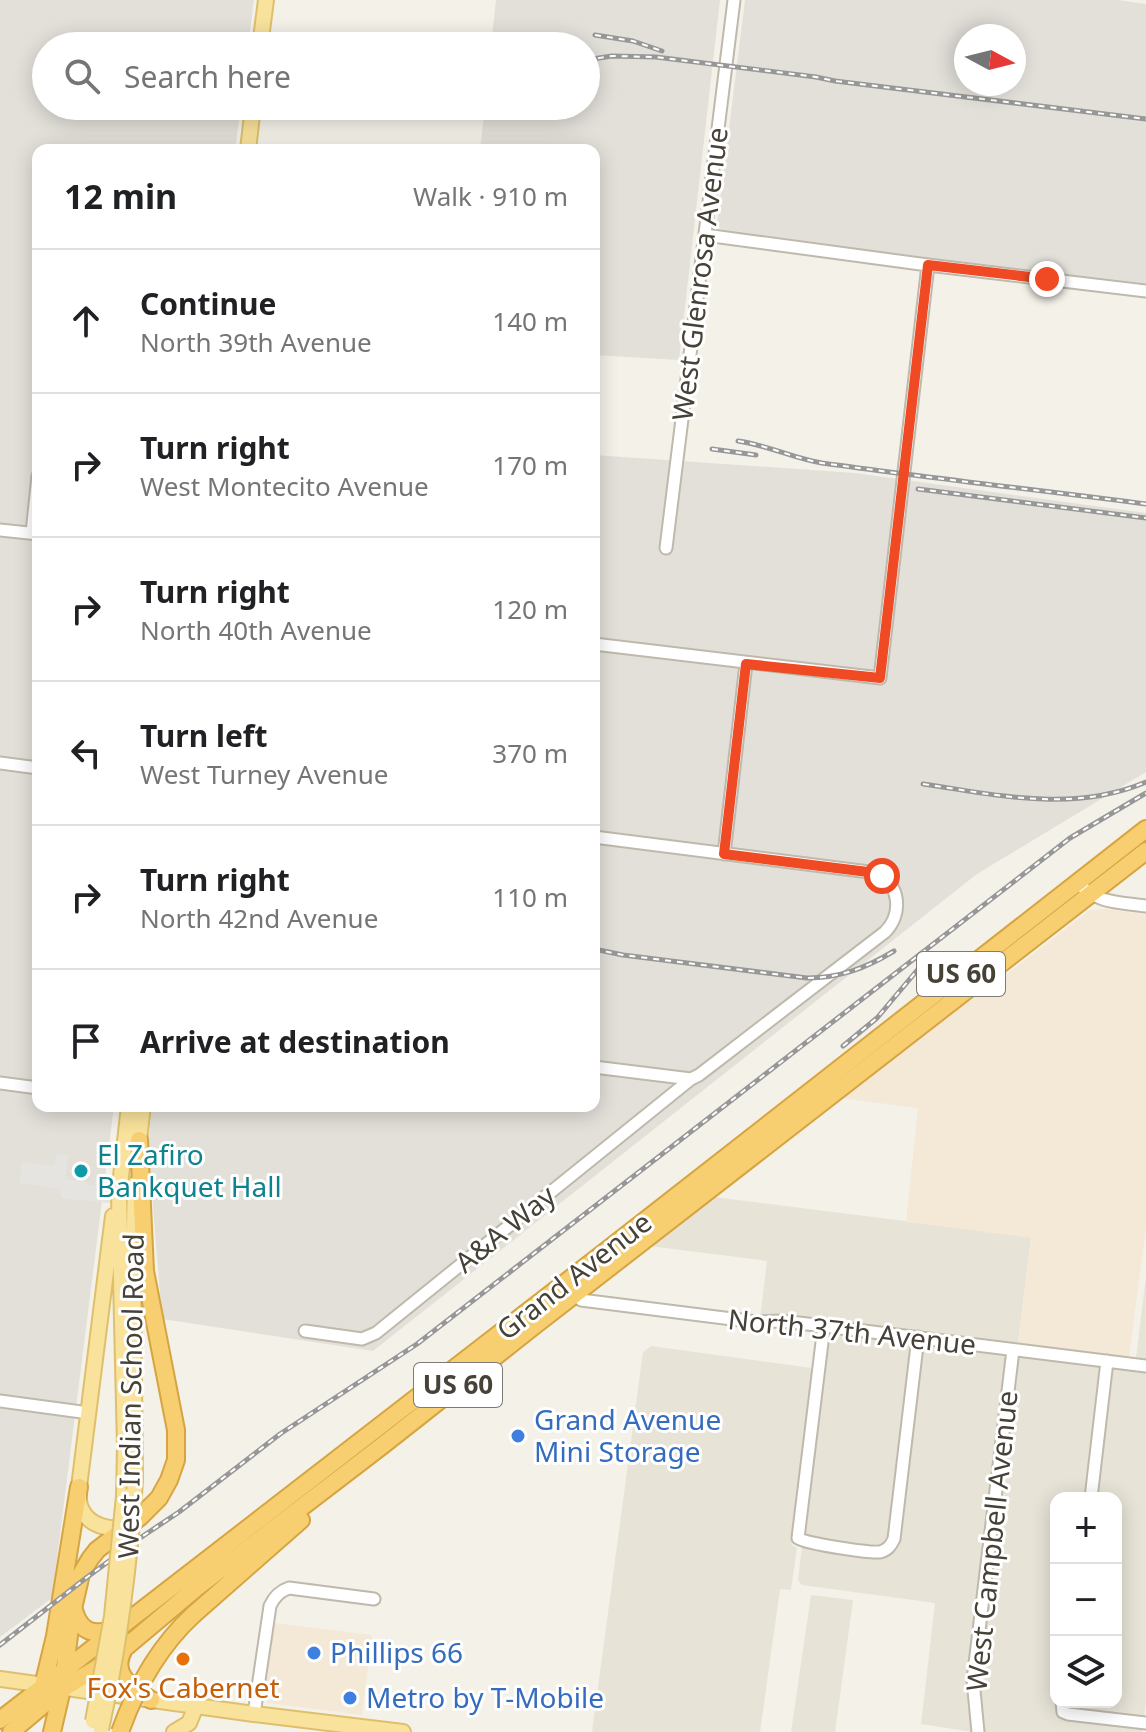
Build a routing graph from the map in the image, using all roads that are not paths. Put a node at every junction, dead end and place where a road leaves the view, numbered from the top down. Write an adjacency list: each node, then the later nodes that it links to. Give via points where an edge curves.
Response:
1 (266, 0): 3 (main road)
2 (734, 0): 6 (street, West Glenrosa Avenue)
3 (262, 32)
4 (251, 120): 5 (main road)
5 (249, 144)
6 (705, 235): 7 (street); 11 (street, West Glenrosa Avenue)
7 (928, 265): 8 (street); 13 (street, via 880,678)
8 (1146, 291)
9 (0, 530): 10 (street)
10 (32, 534)
11 (666, 548)
12 (600, 645): 13 (street)
13 (746, 664): 19 (street)
14 (0, 763): 15 (street)
15 (32, 767)
16 (1146, 829): 20 (highway, Grand Avenue / US 60)
17 (600, 838): 19 (street)
18 (1146, 851): 20 (highway, Grand Avenue / US 60)
19 (724, 854): 23 (street, A&A Way, via 882,876 891,884 897,907 891,927)
20 (1084, 889): 21 (street, via 1107,900); 30 (highway, Grand Avenue / US 60)
21 (1146, 906)
22 (600, 1068): 23 (street)
23 (691, 1079): 32 (street, A&A Way, via 376,1333 362,1339)
24 (0, 1083): 25 (street)
25 (32, 1087)
26 (128, 1112): 29 (main road, West Indian School Road)
27 (142, 1112): 28 (main road, West Indian School Road)
28 (139, 1140): 44 (highway, via 145,1271 177,1449 164,1490); 60 (main road, West Indian School Road, bridge, via 131,1538 123,1614)
29 (119, 1194): 38 (main road); 60 (main road, West Indian School Road, bridge, via 124,1496)
30 (569, 1289): 31 (street, North 37th Avenue, via 581,1300); 39 (highway, Grand Avenue / US 60); 40 (highway, Grand Avenue / US 60)
31 (824, 1326): 33 (street, North 37th Avenue); 33 (street, via 798,1538 880,1552 894,1539)
32 (305, 1331)
33 (918, 1337): 34 (street, North 37th Avenue)
34 (1013, 1350): 35 (street, North 37th Avenue); 64 (street, West Campbell Avenue, via 975,1658)
35 (1107, 1361): 36 (street, North 37th Avenue); 43 (street)
36 (1146, 1366)
37 (0, 1401): 38 (street)
38 (89, 1413): 42 (main road)
39 (382, 1425): 40 (highway); 45 (highway, Grand Avenue / US 60)
40 (383, 1445): 41 (highway, Grand Avenue / US 60)
41 (342, 1476): 45 (highway, Grand Avenue / US 60); 61 (highway, bridge, via 313,1510 169,1638 144,1676)
42 (79, 1487): 44 (main road, via 81,1510 92,1521 109,1528); 56 (highway, via 55,1636)
43 (1092, 1492)
44 (129, 1526): 47 (highway, via 90,1559)
45 (212, 1566): 48 (highway, Grand Avenue / US 60); 49 (highway, Grand Avenue / US 60, via 195,1589)
46 (374, 1599): 57 (street, via 289,1588 279,1593 270,1606)
47 (73, 1606): 48 (highway, via 80,1624 94,1632); 50 (highway)
48 (127, 1623): 50 (highway, Grand Avenue / US 60)
49 (127, 1646): 52 (highway, Grand Avenue / US 60); 53 (highway, via 119,1661 121,1673)
50 (64, 1670): 52 (highway); 56 (highway, Grand Avenue / US 60)
51 (0, 1679): 56 (main road)
52 (62, 1689): 53 (main road); 56 (highway, Grand Avenue / US 60)
53 (151, 1700): 54 (main road)
54 (196, 1706): 57 (main road); 62 (main road, via 189,1723)
55 (1068, 1708): 58 (street)
56 (49, 1714): 59 (highway, Grand Avenue / US 60); 59 (highway, via 42,1727)
57 (254, 1714): 63 (main road)
58 (1146, 1723)
59 (8, 1727)
60 (96, 1729)
61 (120, 1732)
62 (174, 1732)
63 (403, 1732)
64 (978, 1732)

